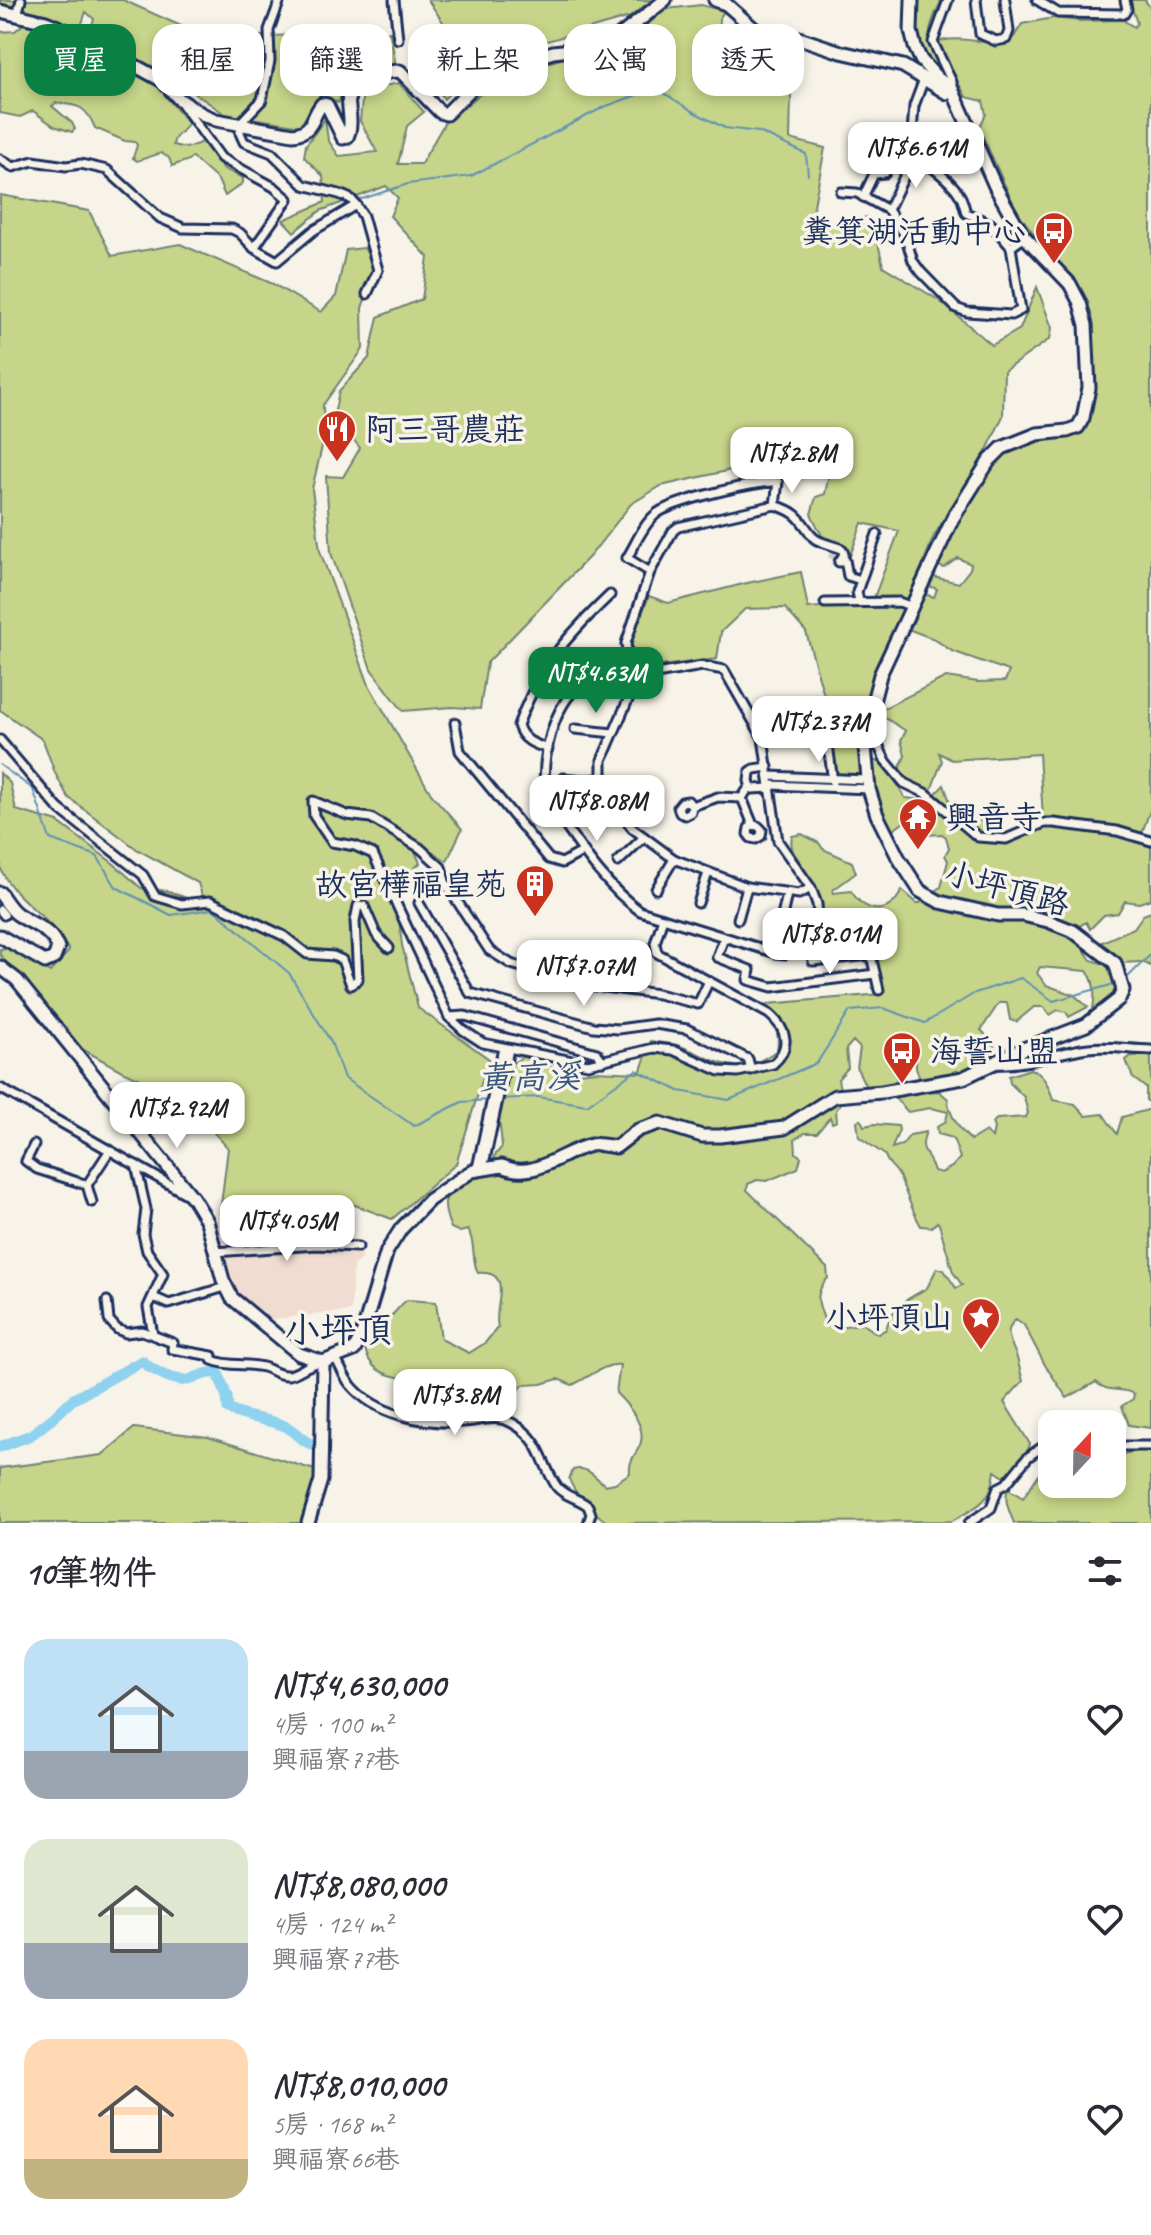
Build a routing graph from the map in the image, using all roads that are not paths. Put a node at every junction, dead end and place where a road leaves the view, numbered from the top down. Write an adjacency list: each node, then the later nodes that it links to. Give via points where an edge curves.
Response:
1 (21, 0): 13 (street)
2 (280, 0): 18 (street, via 269,30 270,61 262,100)
3 (394, 0): 14 (street)
4 (665, 0): 18 (street, via 612,42 553,52 493,72 446,114 407,76 392,71 351,84 347,137 322,104 303,133)
5 (715, 0): 15 (street, via 760,34 903,66)
6 (912, 0): 16 (street, 小坪頂路, via 915,47)
7 (948, 0): 16 (street, via 933,42)
8 (976, 0): 9 (street, via 980,34 996,41 1006,39 1009,31)
9 (1005, 0)
10 (1037, 0): 11 (street, via 1058,13 1124,14)
11 (1125, 0)
12 (0, 11): 13 (street)
13 (17, 15): 17 (street, via 88,40 163,81)
14 (398, 39)
15 (924, 79): 16 (street); 19 (street)
16 (954, 92): 26 (street, 小坪頂路, via 995,186)
17 (179, 99): 18 (street, via 216,120); 28 (street, via 221,158 288,199)
18 (241, 122): 24 (street, via 244,142 272,153 304,185 339,194)
19 (907, 148): 20 (street); 23 (street, via 891,142 885,173 874,174)
20 (914, 156): 25 (street); 27 (street, via 959,194 966,213 991,224)
21 (0, 159): 28 (street, via 13,167 33,161 107,170 160,218 183,228 232,229)
22 (841, 192): 23 (street)
23 (863, 197): 25 (street)
24 (356, 205): 28 (street, via 277,261); 29 (street, via 378,270)
25 (888, 210): 27 (street, via 921,272 956,308 967,312 1011,315 1021,310)
26 (1025, 237): 27 (street); 37 (street, 小坪頂路, via 1070,284 1080,303 1088,348 1083,418 1067,431 1011,443 989,461 953,518)
27 (1011, 247)
28 (254, 248)
29 (367, 294)
30 (775, 505): 32 (street, via 678,527); 32 (street, via 778,482 668,507 654,515 627,558); 33 (street, via 801,517 814,539 842,549 848,576)
31 (877, 534): 33 (street)
32 (650, 572): 38 (street, via 626,643)
33 (861, 580): 35 (street)
34 (610, 595): 45 (street, via 566,639 530,694 518,730 531,743)
35 (859, 601): 36 (street); 37 (street)
36 (825, 603)
37 (910, 606): 39 (street, 小坪頂路, via 880,675)
38 (631, 678): 42 (street, via 631,693); 45 (street, via 576,688 562,707); 46 (street, via 702,666 724,670 763,738)
39 (868, 722): 50 (street, 小坪頂路); 59 (street, via 885,760 904,783 927,794 978,837 1006,839 1054,823)
40 (455, 723): 60 (street, via 460,751 549,859 562,863)
41 (575, 729): 42 (street)
42 (613, 733): 48 (street, via 602,760)
43 (0, 740): 77 (street, via 58,808 143,875 155,896 182,904 210,901 284,936 307,954 342,960 351,985 358,979 358,906 364,906 376,934)
44 (828, 744): 49 (street)
45 (548, 749): 60 (street, via 545,792)
46 (768, 771): 49 (street); 51 (street, via 750,772); 52 (street)
47 (563, 778): 48 (street)
48 (602, 779): 55 (street)
49 (833, 784): 50 (street); 52 (street)
50 (868, 785): 86 (street, 小坪頂路, via 877,815 920,891 940,902 1048,921 1073,931 1115,963 1123,990 1119,999 1086,1025)
51 (750, 786): 52 (street); 53 (street)
52 (771, 787): 65 (street, via 778,841)
53 (742, 798): 54 (street, via 718,797); 56 (street)
54 (692, 806)
55 (618, 808): 57 (street); 58 (street)
56 (753, 825)
57 (592, 826)
58 (644, 837): 61 (street); 62 (street)
59 (1151, 841)
60 (584, 851): 71 (street, via 622,898)
61 (674, 859): 63 (street); 66 (street)
62 (618, 862)
63 (708, 873): 64 (street); 70 (street)
64 (747, 887): 68 (street); 72 (street)
65 (811, 888): 68 (street); 76 (street, via 818,917)
66 (656, 889)
67 (0, 893): 74 (street, via 15,913 38,924 58,948 45,962)
68 (787, 894): 73 (street)
69 (419, 903): 87 (street, via 470,993 594,1027 655,1024 687,1029 748,1059)
70 (698, 903)
71 (663, 918): 75 (street); 80 (street, via 657,953)
72 (738, 919)
73 (779, 930)
74 (0, 936)
75 (724, 938): 76 (street, via 785,954); 79 (street, via 717,957 750,970 748,980 772,987)
76 (806, 941): 79 (street, via 813,961 871,955)
77 (389, 948)
78 (0, 967): 93 (street, via 17,980)
79 (875, 974): 81 (street)
80 (708, 983): 82 (street, via 698,1004 580,984 511,964 489,950 446,884 441,867 420,848 371,818 313,801 314,816 332,842 373,854); 87 (street, via 769,1014 786,1035 780,1058)
81 (879, 990)
82 (449, 1017): 83 (street, via 483,1043); 85 (street, via 465,1016 597,1053)
83 (506, 1048): 85 (street, via 588,1064); 92 (street)
84 (1151, 1050): 86 (street, via 1092,1047 1035,1062)
85 (603, 1061): 87 (street, via 654,1048 673,1050 720,1071)
86 (992, 1064): 92 (street, 小坪頂路, via 947,1082 835,1096 784,1128 702,1136 660,1123 638,1130 616,1147 593,1144 539,1168)
87 (751, 1070)
88 (0, 1088): 90 (street)
89 (34, 1145): 94 (street, via 26,1161)
90 (110, 1150): 91 (street); 94 (street)
91 (136, 1165): 93 (street); 99 (street, via 146,1209 147,1251 163,1274)
92 (480, 1168): 102 (street, via 429,1200 392,1240 361,1338 354,1350)
93 (175, 1183): 97 (street, via 193,1198 207,1221)
94 (87, 1185): 95 (street)
95 (92, 1202)
96 (358, 1247): 97 (street)
97 (215, 1252): 98 (street)
98 (225, 1287): 99 (street, via 184,1302 169,1304); 103 (street, via 299,1354)
99 (153, 1297): 101 (street, via 148,1307)
100 (107, 1301): 101 (street, via 109,1320 117,1329)
101 (153, 1335): 103 (street, via 173,1343 172,1349 212,1356 225,1365 264,1367 278,1375)
102 (335, 1357): 103 (street); 108 (street, via 349,1383 378,1408 436,1422 489,1418 514,1424 541,1448 557,1486 588,1506)
103 (323, 1362): 107 (street, via 321,1480)
104 (1126, 1446): 105 (street)
105 (1151, 1446)
106 (1038, 1450): 109 (street, via 998,1488 991,1508)
107 (308, 1523)
108 (588, 1523)
109 (969, 1523)

